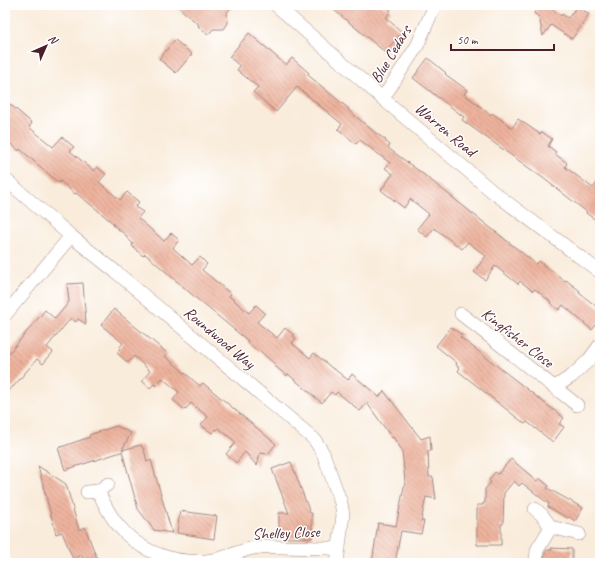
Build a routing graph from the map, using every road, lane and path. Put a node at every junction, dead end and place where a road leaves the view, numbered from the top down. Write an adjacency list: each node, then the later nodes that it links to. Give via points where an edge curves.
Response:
1 (276, 5): 3 (street, Warren Road)
2 (435, 5): 3 (street, Blue Cedars, via 417,46)
3 (382, 98): 6 (street, Warren Road, via 493,192)
4 (5, 179): 5 (street, Roundwood Way)
5 (71, 236): 8 (street); 16 (street, Roundwood Way, via 314,439 324,453 341,503 343,515)
6 (600, 272)
7 (461, 314): 10 (street, Kingfisher Close)
8 (5, 315)
9 (600, 345): 10 (street, Kingfisher Close, via 572,376)
10 (555, 387): 11 (street, Kingfisher Close)
11 (577, 405)
12 (98, 489): 16 (street, Shelley Close, via 118,526 132,540 152,553 173,559 195,562 261,547)
13 (535, 509): 14 (street)
14 (551, 527): 15 (street); 18 (street, via 537,550)
15 (579, 534)
16 (339, 549): 17 (street, Roundwood Way)
17 (337, 563)
18 (536, 563)

